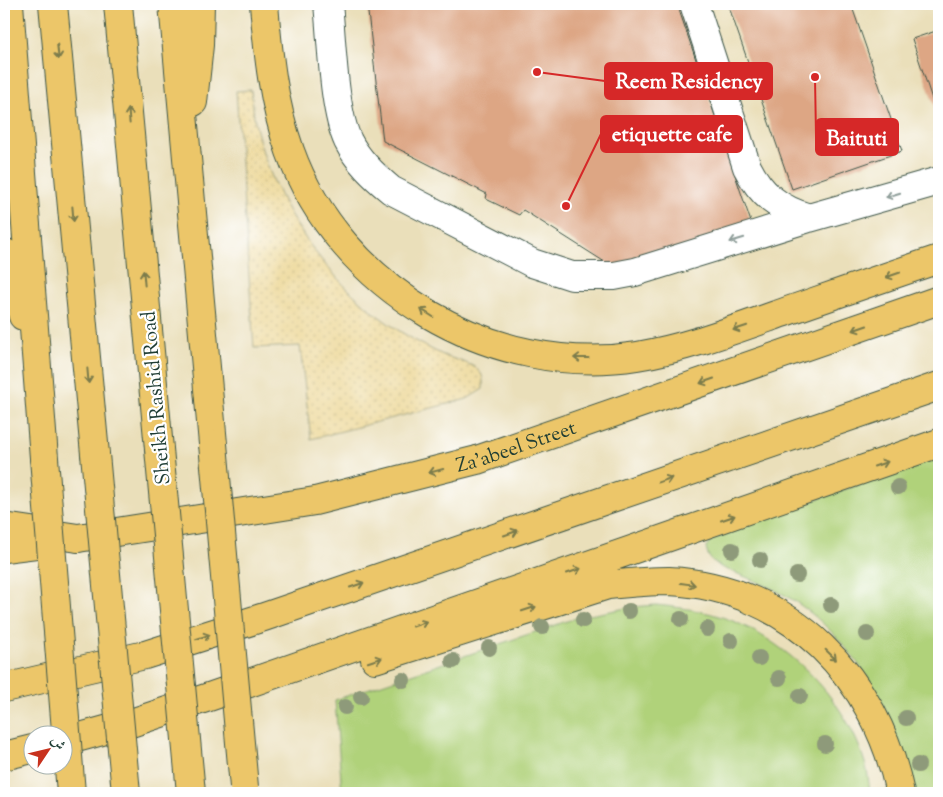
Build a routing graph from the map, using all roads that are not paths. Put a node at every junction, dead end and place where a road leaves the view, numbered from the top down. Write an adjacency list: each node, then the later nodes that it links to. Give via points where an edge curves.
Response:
1 (9, 4): 15 (main road)
2 (53, 4): 28 (main road, one-way to 28, bridge)
3 (118, 4): 29 (main road, Sheikh Rashid Road, one-way to 3, bridge)
4 (173, 4): 9 (main road)
5 (200, 4): 9 (main road, via 196,76)
6 (264, 4): 13 (main road, one-way to 6, via 738,329 666,350 635,356 572,358 497,345 430,315 399,295 346,245 324,217 290,152 280,118 272,82)
7 (328, 4): 11 (street, one-way to 7, via 614,276 572,276 532,263 391,190 360,160 348,141 341,120)
8 (694, 4): 11 (street, via 747,167 755,182 778,206)
9 (185, 140): 26 (main road, bridge)
10 (939, 181): 11 (street, one-way to 11)
11 (809, 218)
12 (4, 252): 15 (main road, via 15,296)
13 (939, 259)
14 (939, 300): 19 (main road, Za'abeel Street, one-way to 19, via 468,463 315,501)
15 (36, 347): 27 (main road, bridge)
16 (939, 386): 21 (main road, one-way to 16, via 145,655 264,617)
17 (939, 443): 22 (main road, one-way to 17)
18 (4, 527): 19 (main road)
19 (78, 538): 20 (main road, Za'abeel Street)
20 (4, 548)
21 (4, 688)
22 (209, 697): 23 (main road); 30 (main road, one-way to 30, via 265,693 292,687 608,585 670,581 701,586 760,604 812,638 835,659 855,683 885,737)
23 (72, 739)
24 (22, 752): 25 (main road)
25 (4, 756)
26 (244, 790)
27 (71, 793)
28 (126, 793)
29 (191, 793)
30 (900, 793)

